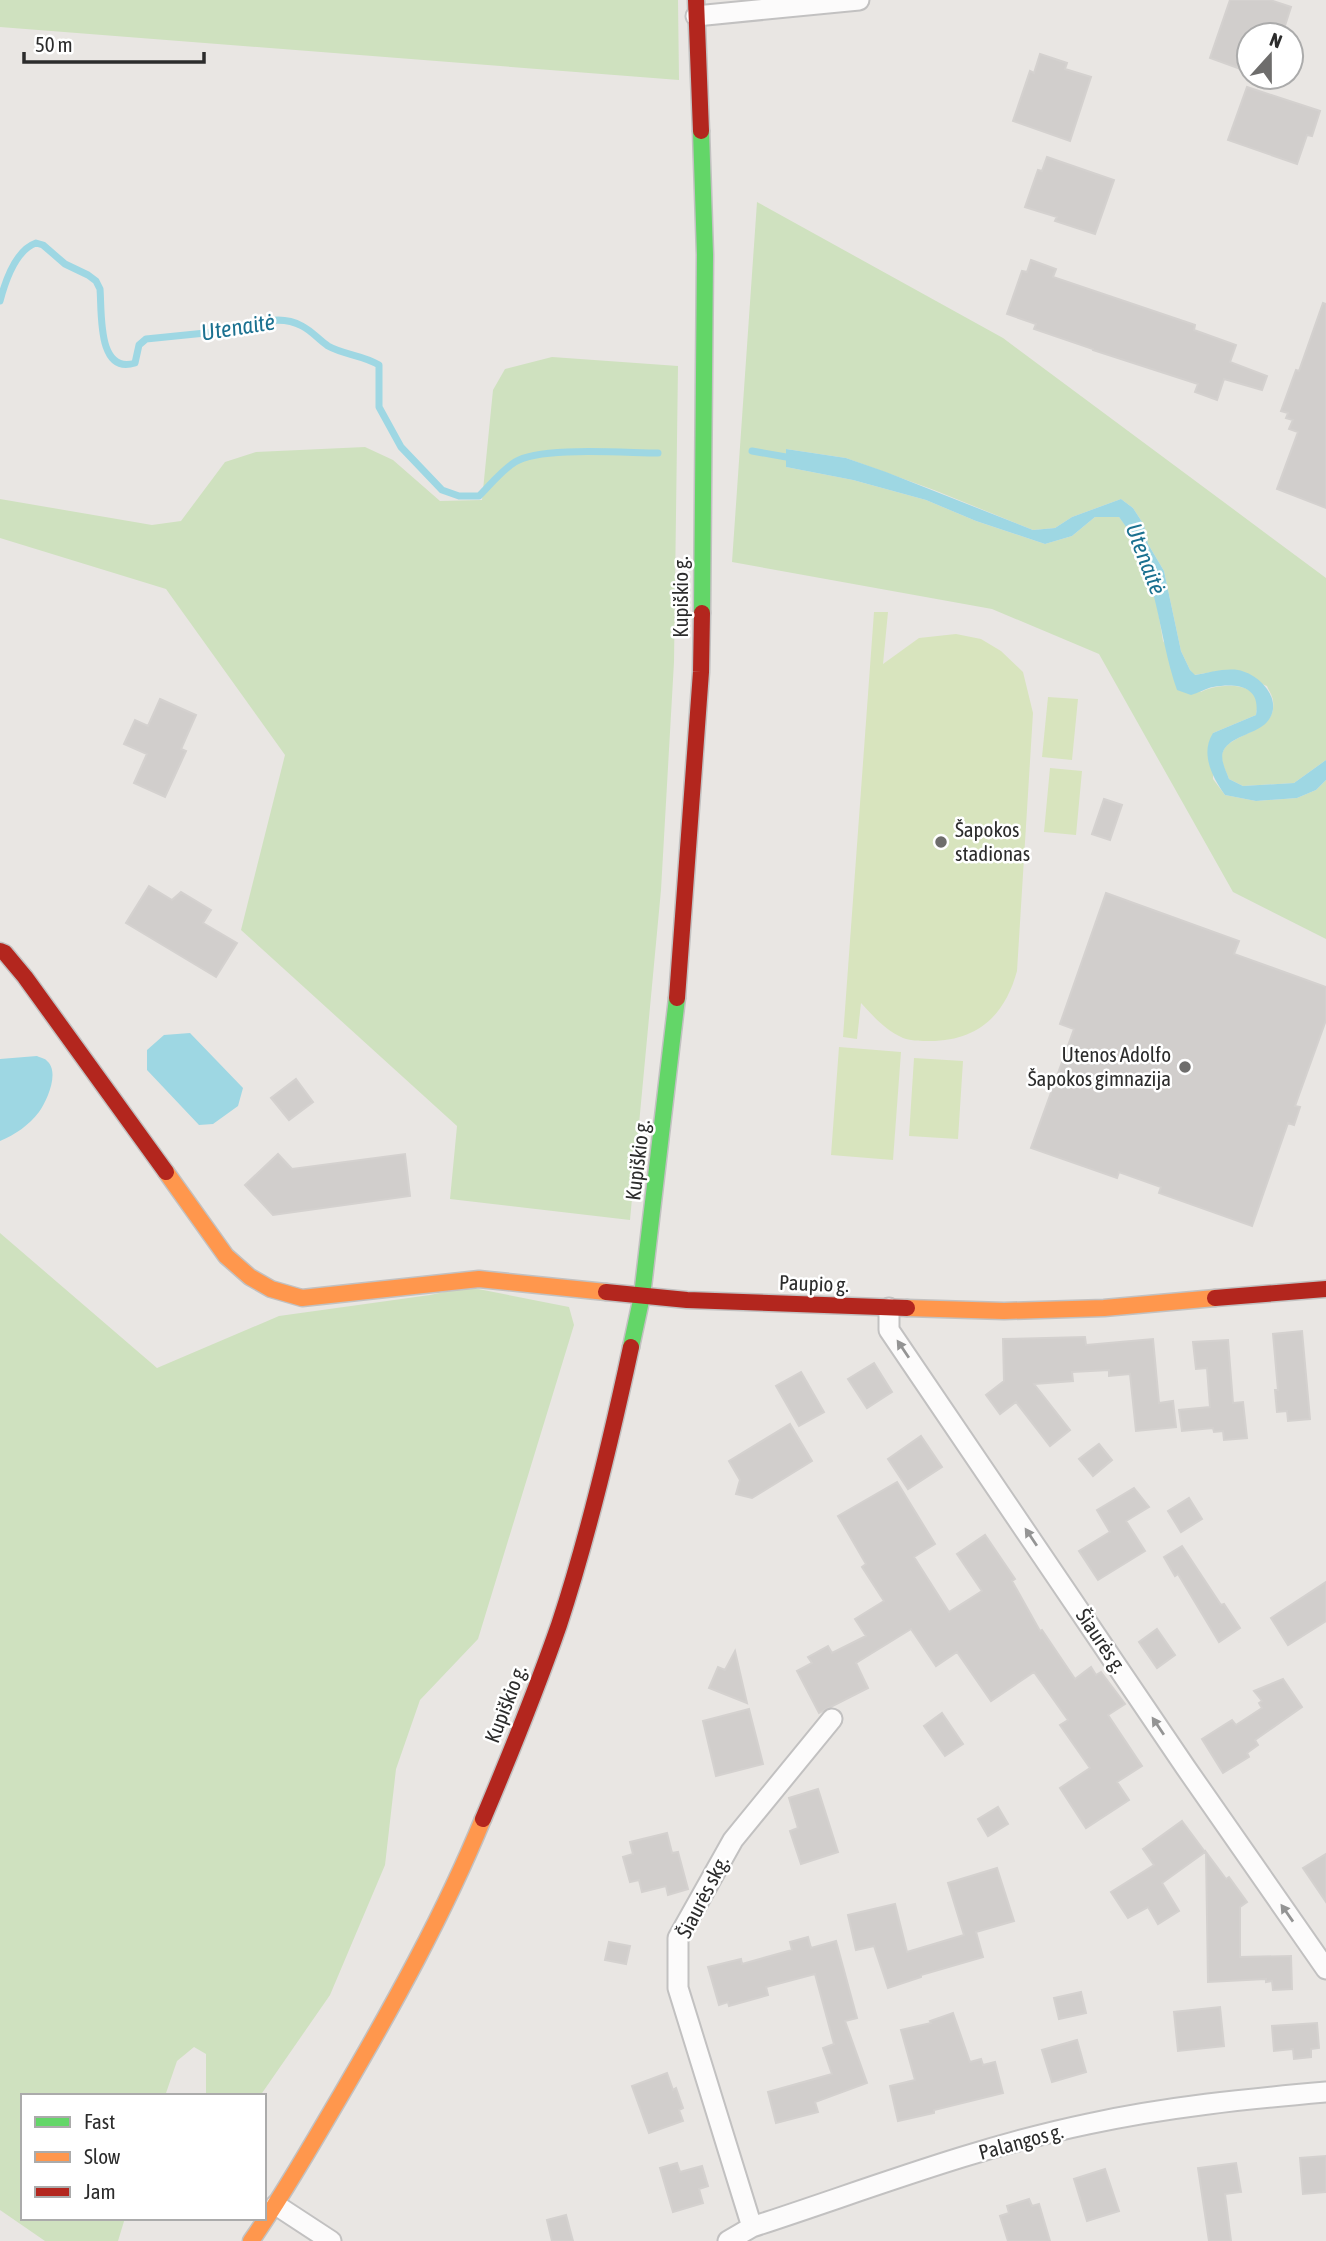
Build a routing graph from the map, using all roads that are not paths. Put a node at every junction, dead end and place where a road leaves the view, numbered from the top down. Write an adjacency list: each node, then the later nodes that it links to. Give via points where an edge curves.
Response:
1 (859, 0): 2 (street)
2 (696, 8): 5 (main road, Kupiškio g., via 705,255 701,672 677,1004)
3 (0, 951): 5 (main road, Paupio g., via 25,977 226,1256 271,1289 302,1298 479,1279)
4 (1326, 1289): 6 (main road, Paupio g., via 1104,1308)
5 (642, 1296): 6 (main road, Paupio g.); 10 (main road, Kupiškio g., via 589,1525 519,1732 480,1826 399,1990)
6 (889, 1308): 8 (street, Šiaurės g., one-way to 6, via 889,1330)
7 (832, 1719): 13 (street, Šiaurės skg., via 733,1840 678,1938 678,1988)
8 (1326, 1969)
9 (1326, 2092): 13 (street, Palangos g., via 1178,2108 1087,2124 946,2162)
10 (276, 2205): 11 (main road, Kupiškio g.); 15 (street)
11 (266, 2219)
12 (266, 2220): 14 (main road, Kupiškio g.)
13 (752, 2227): 16 (street, Palangos g.)
14 (251, 2241)
15 (331, 2241)
16 (727, 2241)

